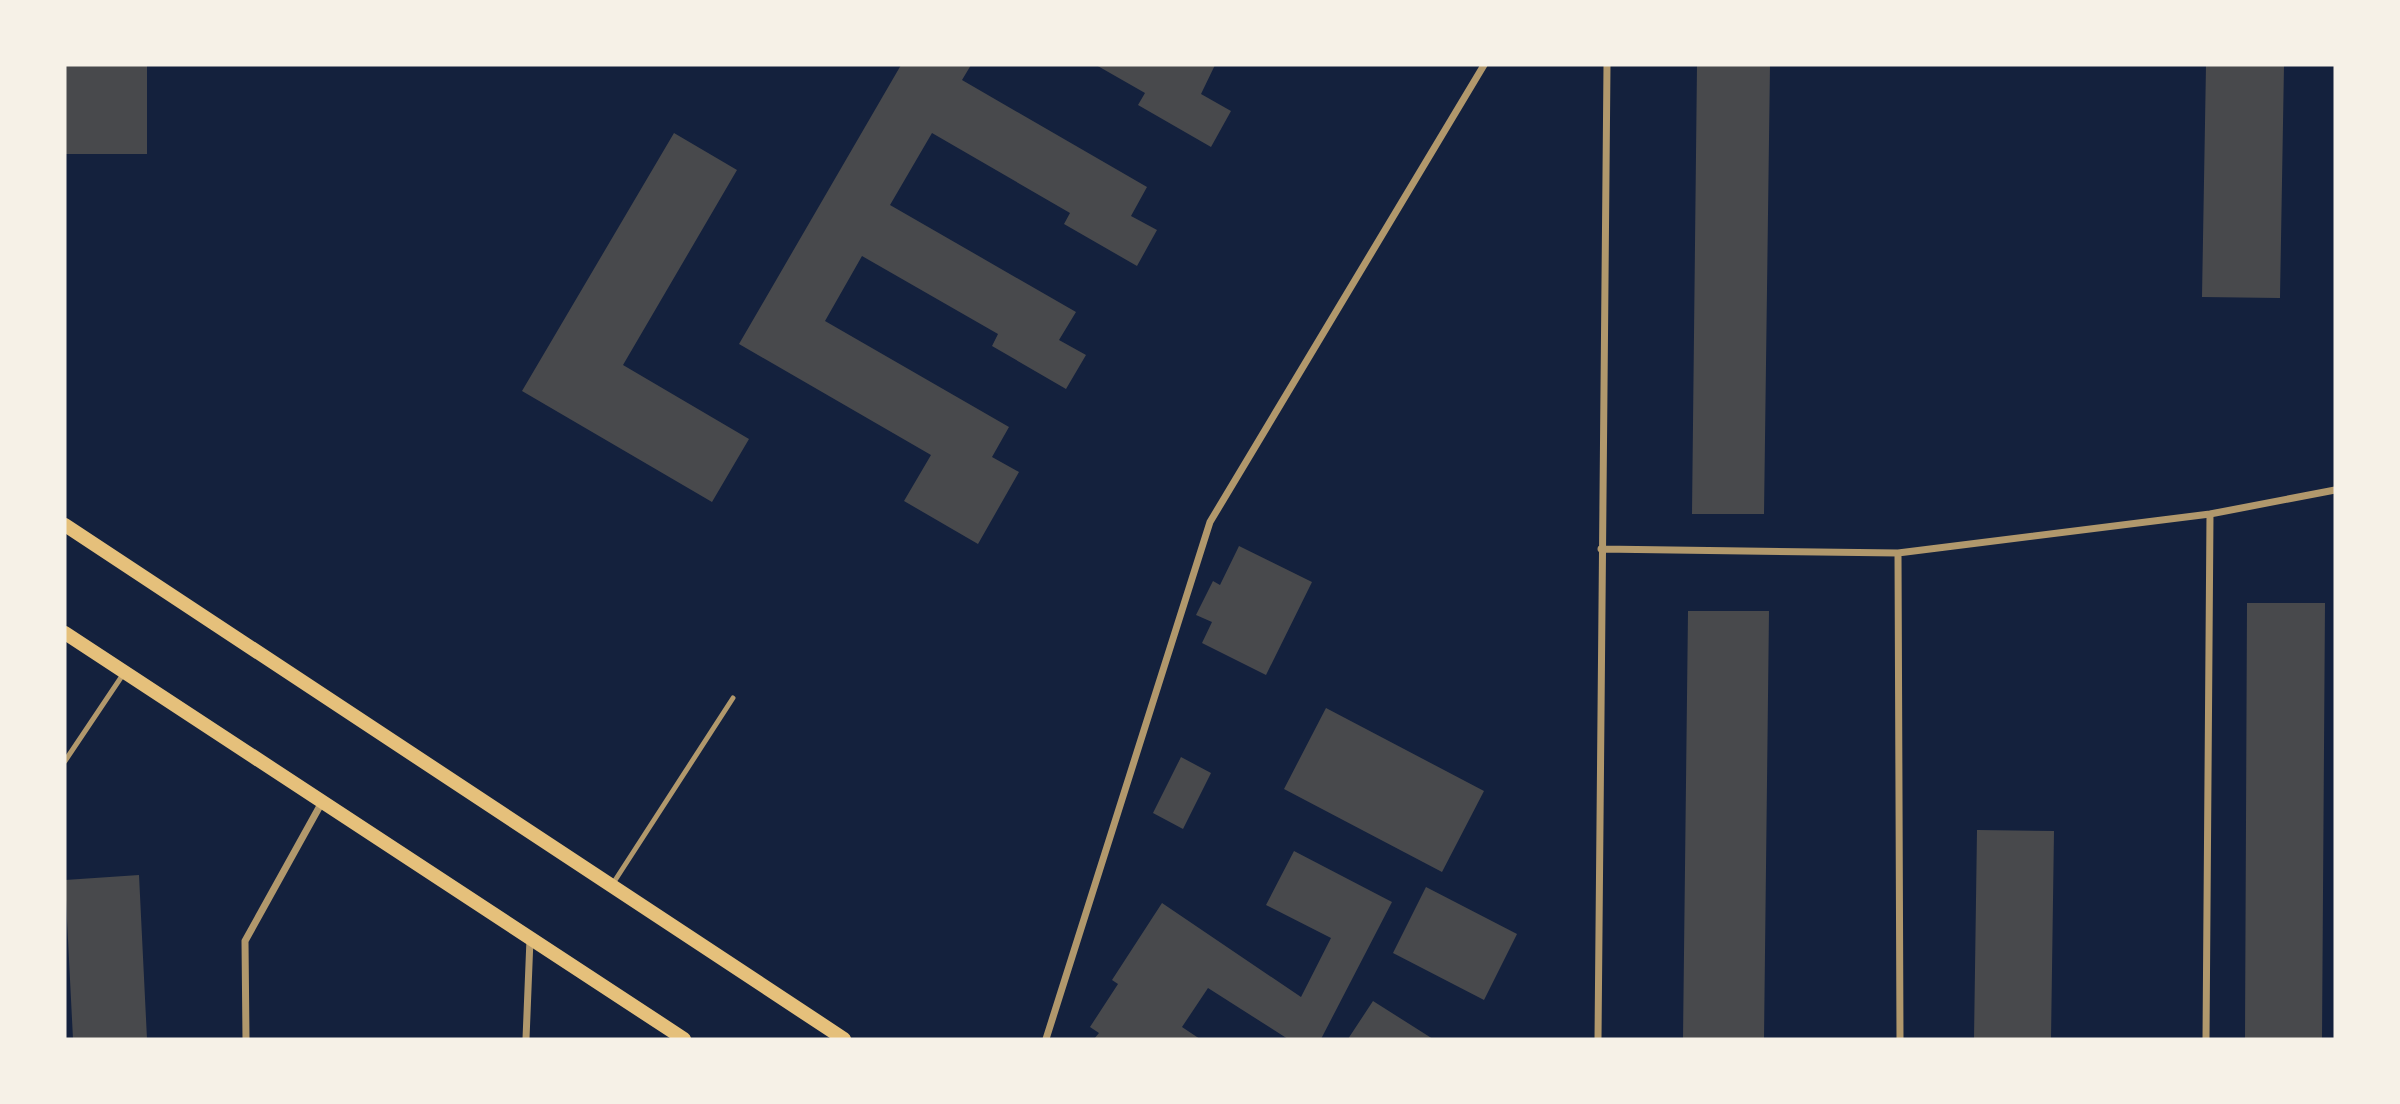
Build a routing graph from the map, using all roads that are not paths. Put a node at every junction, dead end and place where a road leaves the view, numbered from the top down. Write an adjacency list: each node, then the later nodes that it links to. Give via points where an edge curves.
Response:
1 (1484, 65): 19 (street, via 1210,522)
2 (1607, 65): 6 (street)
3 (2335, 490): 4 (street)
4 (2210, 514): 7 (street); 22 (street)
5 (65, 525): 13 (main road)
6 (1601, 549): 7 (street); 20 (street)
7 (1898, 553): 21 (street)
8 (65, 633): 9 (main road)
9 (124, 673): 11 (lane); 12 (main road)
10 (733, 698): 13 (lane)
11 (65, 761)
12 (321, 804): 14 (main road); 15 (street, via 245,941)
13 (611, 888): 18 (main road)
14 (530, 939): 16 (street); 17 (main road)
15 (246, 1039)
16 (526, 1039)
17 (684, 1039)
18 (844, 1039)
19 (1046, 1039)
20 (1598, 1039)
21 (1900, 1039)
22 (2206, 1039)

